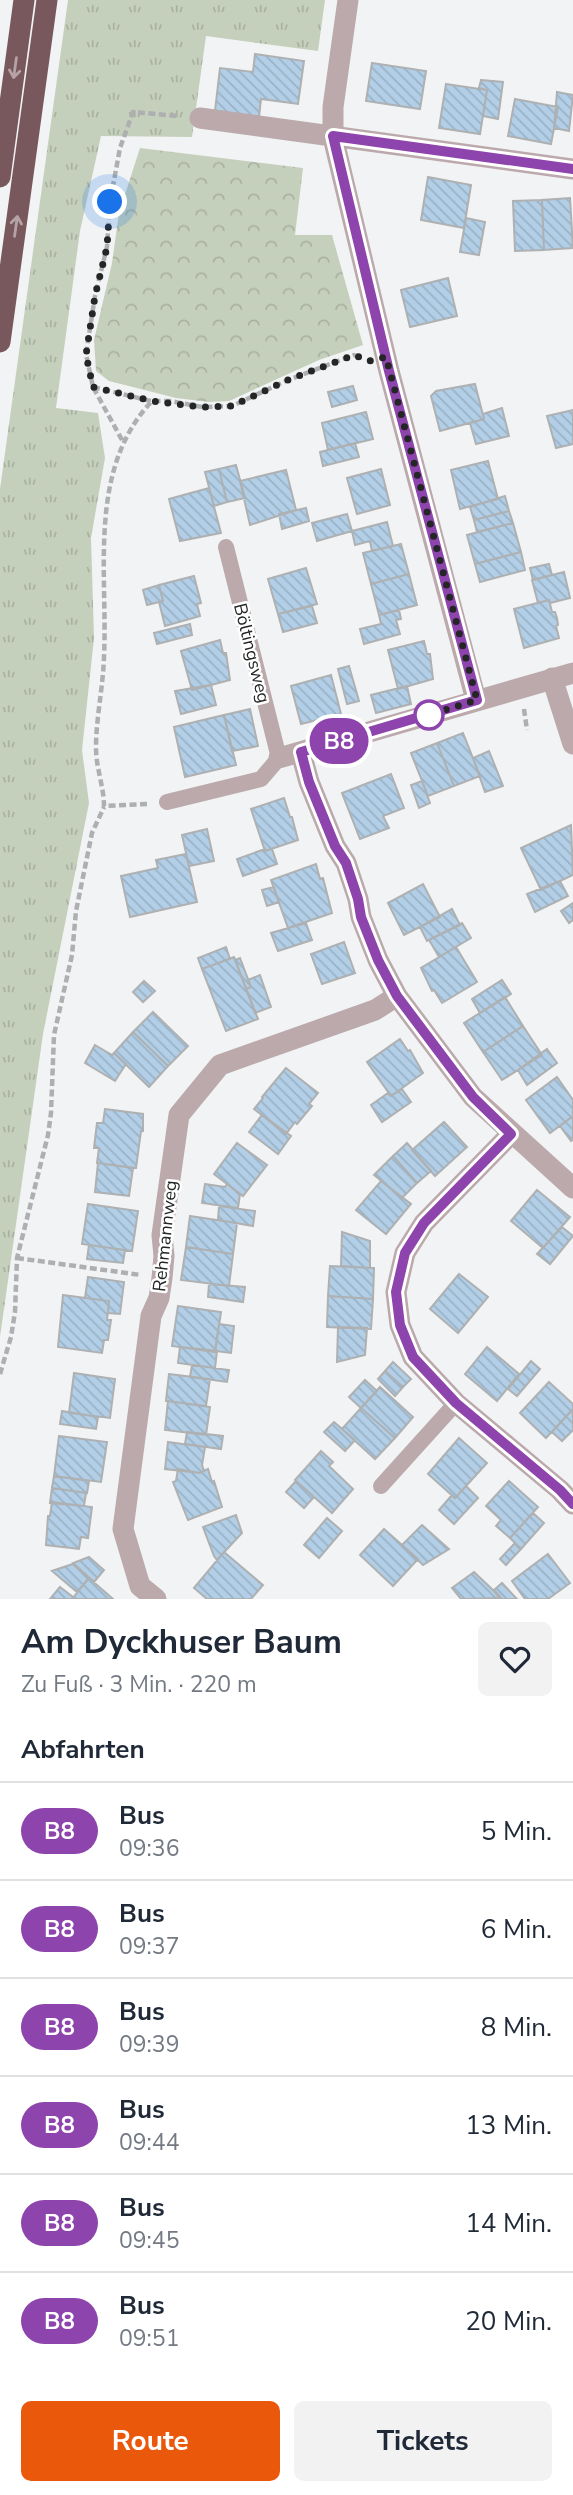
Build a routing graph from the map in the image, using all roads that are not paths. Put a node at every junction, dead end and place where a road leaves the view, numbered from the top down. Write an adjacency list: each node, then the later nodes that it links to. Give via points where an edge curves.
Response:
1 (23, 0): 7 (highway, one-way to 7)
2 (47, 0): 8 (highway, one-way to 2)
3 (348, 0): 5 (street)
4 (200, 118): 5 (street)
5 (333, 136): 6 (street); 12 (street)
6 (573, 169)
7 (0, 177)
8 (0, 342)
9 (226, 547): 15 (lane, Böltingsweg)
10 (573, 673): 11 (street)
11 (552, 678): 12 (street); 13 (street)
12 (477, 700): 14 (street)
13 (573, 744)
14 (301, 752): 15 (street); 17 (street, via 309,782 346,863 361,917)
15 (279, 758): 16 (lane, via 261,779)
16 (167, 802)
17 (397, 996): 18 (street, via 473,1097); 23 (street, Rehmannweg, via 375,1010 220,1065 179,1115 162,1235 162,1278 151,1316 123,1529 140,1586)
18 (511, 1134): 19 (street); 20 (street, via 424,1223 405,1253 396,1292 400,1325 413,1357)
19 (573, 1188)
20 (456, 1403): 21 (lane); 22 (street)
21 (381, 1486)
22 (573, 1504)
23 (156, 1599)

